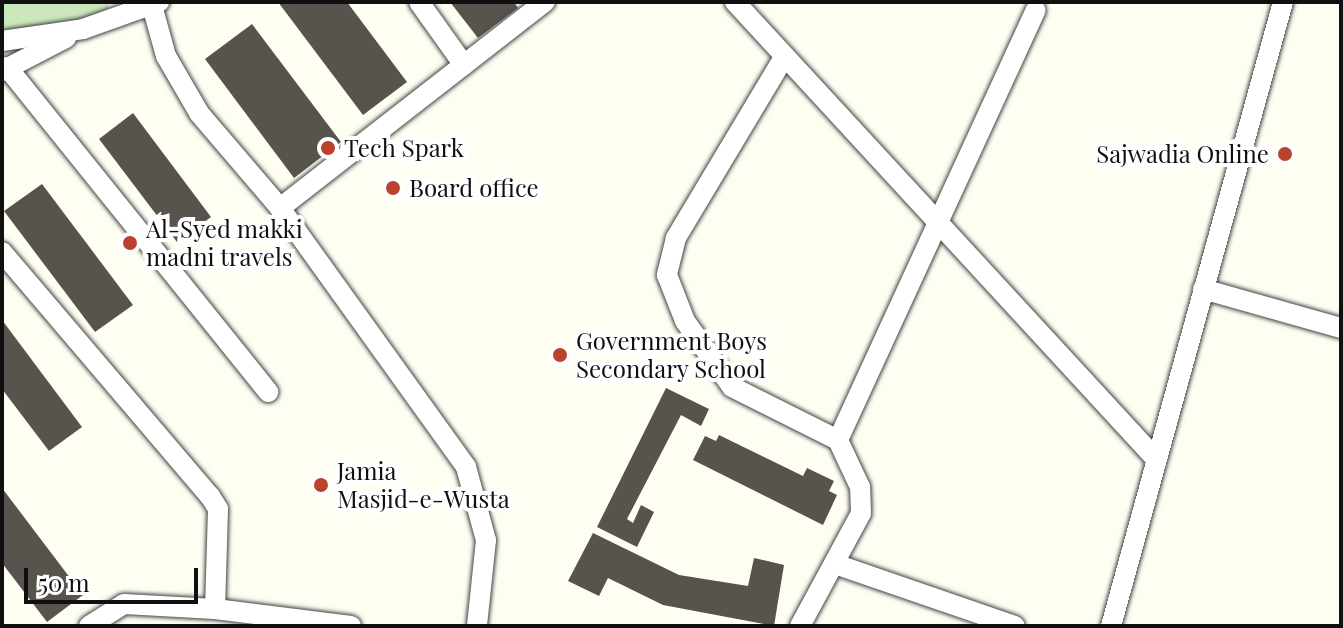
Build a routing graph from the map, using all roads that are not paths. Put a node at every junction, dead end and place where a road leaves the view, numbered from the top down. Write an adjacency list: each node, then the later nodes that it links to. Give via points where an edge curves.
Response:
1 (419, 2): 10 (street)
2 (545, 2): 10 (street)
3 (735, 2): 9 (street)
4 (1283, 2): 15 (street)
5 (154, 4): 7 (street); 12 (street, via 166,56 199,113)
6 (1036, 10): 13 (street)
7 (83, 29): 8 (street); 11 (street)
8 (2, 41)
9 (783, 59): 13 (street); 18 (street, via 676,238 667,275 685,321 732,387)
10 (464, 65): 12 (street)
11 (5, 69): 17 (street)
12 (280, 208): 25 (street, via 466,467 486,540)
13 (939, 224): 18 (street); 19 (street)
14 (2, 252): 21 (street, via 218,509)
15 (1203, 289): 16 (street); 19 (street)
16 (1341, 328)
17 (268, 392)
18 (838, 440): 20 (street, via 860,487 861,513)
19 (1156, 459): 28 (street)
20 (835, 564): 26 (street); 27 (street)
21 (215, 609): 22 (street); 23 (street, via 124,604)
22 (242, 619): 24 (street)
23 (89, 626)
24 (351, 626)
25 (477, 626)
26 (800, 626)
27 (1015, 626)
28 (1111, 626)

